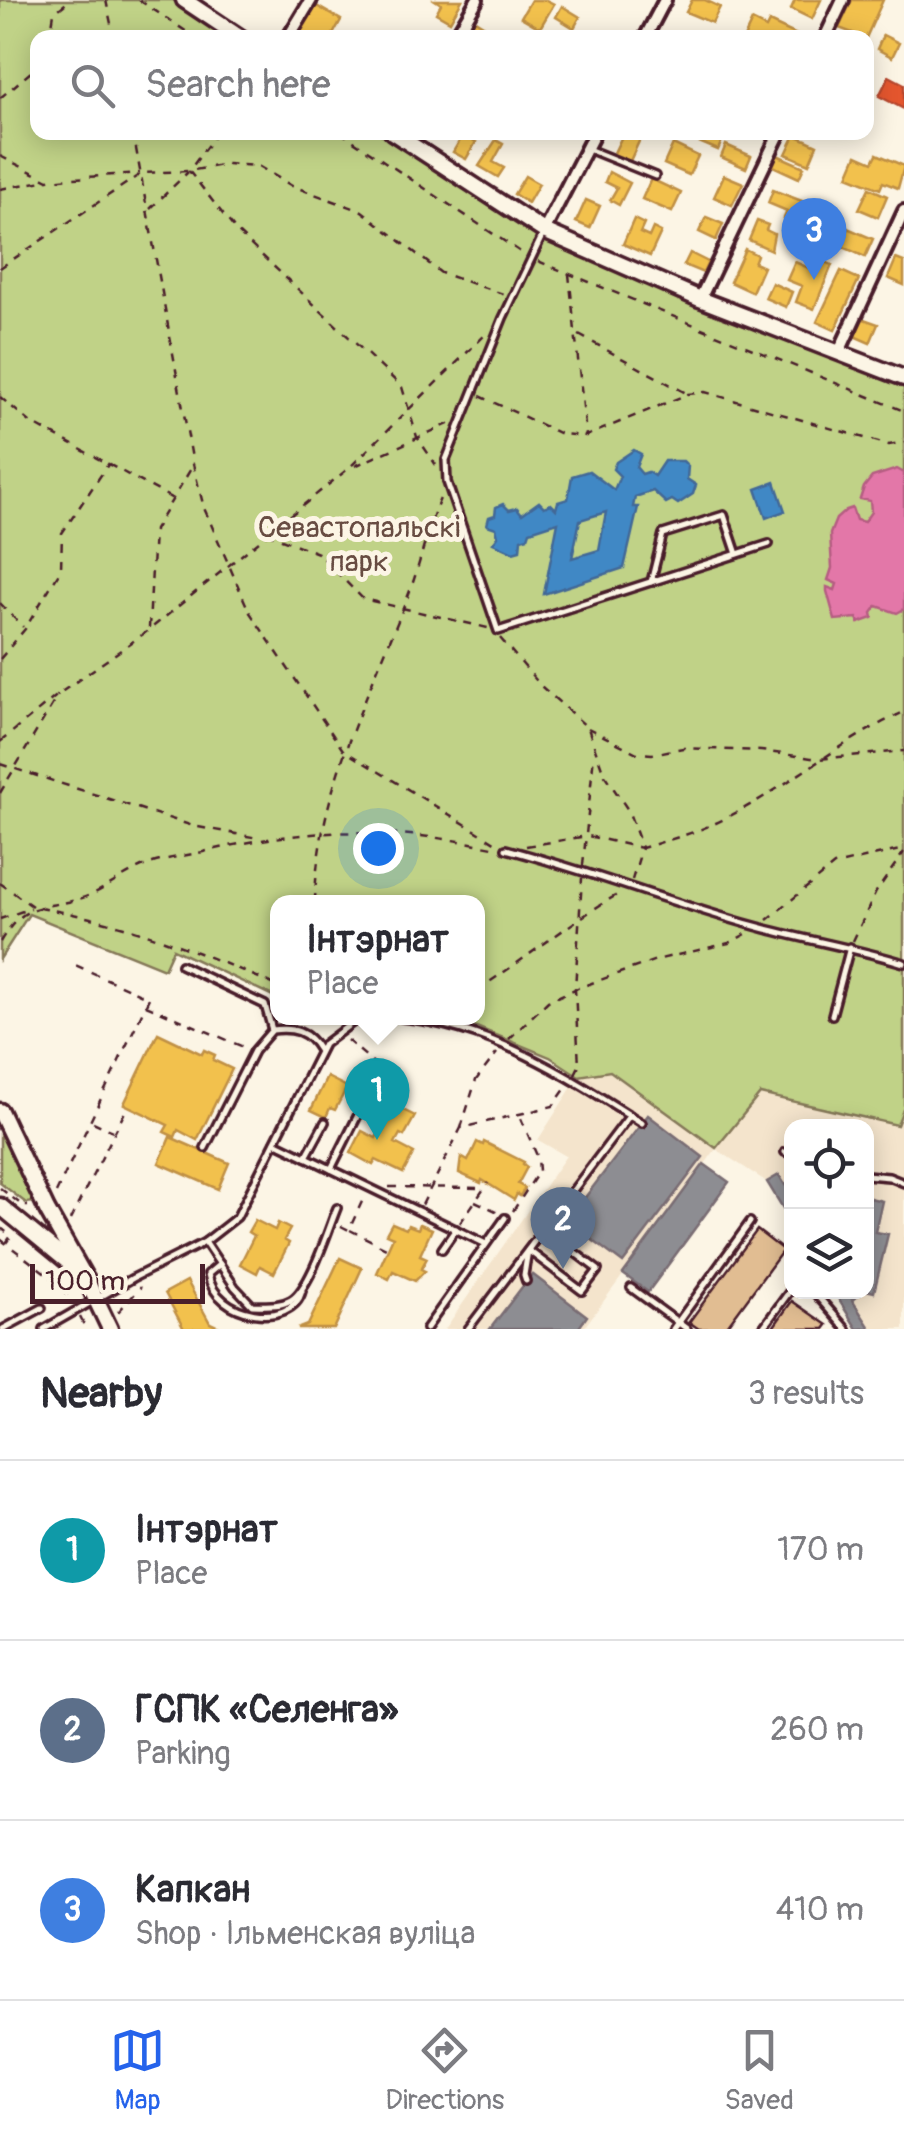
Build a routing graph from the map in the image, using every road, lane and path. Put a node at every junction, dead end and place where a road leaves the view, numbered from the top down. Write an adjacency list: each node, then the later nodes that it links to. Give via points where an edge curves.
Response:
1 (70, 0): 9 (path, via 54,13)
2 (106, 0): 10 (path)
3 (138, 0): 11 (path)
4 (184, 0): 12 (street)
5 (311, 0): 13 (street)
6 (478, 0): 14 (street)
7 (665, 0): 15 (street)
8 (843, 0): 16 (street)
9 (51, 30)
10 (112, 30)
11 (184, 30)
12 (229, 30)
13 (293, 30)
14 (460, 30)
15 (649, 30)
16 (829, 30)
17 (30, 73): 18 (path)
18 (0, 98)
19 (135, 140): 28 (path)
20 (211, 140): 27 (path)
21 (352, 140): 35 (path)
22 (406, 140): 34 (street)
23 (592, 140): 25 (street)
24 (776, 140): 39 (street)
25 (587, 148): 29 (lane); 34 (street)
26 (0, 156): 30 (path)
27 (188, 171): 28 (path); 32 (path); 38 (path, via 258,166 362,212 441,273); 47 (path, via 237,232 402,387)
28 (142, 173): 30 (path); 32 (path); 36 (path)
29 (655, 176)
30 (48, 180): 31 (path)
31 (0, 189)
32 (148, 210): 54 (path)
33 (904, 211): 42 (street)
34 (544, 232): 35 (lane); 39 (street)
35 (530, 258): 37 (path); 38 (lane)
36 (0, 268)
37 (569, 274): 41 (path); 48 (path)
38 (512, 297): 40 (lane)
39 (700, 299): 42 (street)
40 (503, 318): 44 (lane); 47 (path)
41 (577, 334): 45 (path); 50 (path)
42 (839, 352): 43 (street)
43 (904, 378)
44 (473, 393): 49 (lane); 50 (path, via 561,434)
45 (688, 394): 50 (path); 52 (path, via 705,392 889,445)
46 (0, 397): 53 (path, via 30,422)
47 (409, 409): 51 (path); 55 (path)
48 (904, 411)
49 (463, 418): 51 (path); 56 (lane, via 446,460)
50 (586, 436)
51 (418, 437): 55 (path); 56 (path)
52 (904, 442)
53 (109, 463): 57 (path); 65 (path, via 62,533 61,569)
54 (194, 464): 57 (path); 61 (path, via 204,508)
55 (349, 468): 58 (path)
56 (447, 482): 64 (path); 67 (lane)
57 (173, 499): 66 (path, via 154,530)
58 (266, 533): 61 (path); 64 (path, via 318,553 363,599)
59 (768, 544): 60 (lane)
60 (737, 554): 62 (lane); 62 (lane, via 724,515 663,534)
61 (230, 564): 66 (path); 73 (path, via 250,612)
62 (651, 582): 67 (lane)
63 (0, 603): 65 (path)
64 (403, 607): 67 (path); 73 (path)
65 (25, 629): 68 (path)
66 (148, 630): 69 (path)
67 (498, 631): 71 (path, via 542,687)
68 (0, 658)
69 (60, 693): 72 (path); 77 (path)
70 (904, 712): 75 (path)
71 (588, 728): 75 (path, via 636,753 683,748); 81 (path)
72 (0, 742)
73 (343, 750): 79 (path); 82 (path)
74 (904, 751): 75 (path)
75 (819, 759): 81 (path, via 732,815)
76 (0, 764): 77 (path)
77 (12, 769): 78 (path); 80 (path, via 193,826)
78 (0, 793)
79 (320, 831): 80 (path); 82 (path, via 431,835); 86 (path)
80 (259, 838): 87 (path, via 144,866 88,896)
81 (642, 848): 82 (path, via 588,836); 85 (path)
82 (506, 849): 85 (lane)
83 (904, 850): 89 (path, via 834,864); 91 (path)
84 (0, 883): 87 (path)
85 (630, 887): 89 (lane); 96 (path)
86 (315, 895)
87 (33, 907): 88 (path); 90 (path); 95 (path, via 173,942)
88 (0, 919)
89 (758, 927): 91 (lane); 97 (path, via 729,943)
90 (0, 942)
91 (850, 947): 93 (lane); 99 (lane)
92 (70, 963): 98 (path, via 150,998)
93 (904, 963)
94 (181, 965): 100 (lane, via 266,1005)
95 (270, 983)
96 (485, 985)
97 (575, 988): 106 (path, via 548,1001); 109 (path, via 579,1066)
98 (146, 1005): 107 (path); 115 (path)
99 (832, 1016)
100 (270, 1022)
101 (271, 1025): 104 (lane)
102 (352, 1025): 105 (lane)
103 (444, 1025): 106 (lane)
104 (272, 1030): 107 (lane); 108 (lane, via 298,1030)
105 (338, 1032): 108 (lane); 110 (path, via 383,1071)
106 (503, 1046): 109 (lane); 118 (path, via 476,1080)
107 (254, 1051): 121 (lane)
108 (320, 1051): 120 (lane)
109 (571, 1079): 113 (path, via 553,1106); 114 (lane)
110 (365, 1101): 123 (lane)
111 (128, 1106): 119 (path)
112 (0, 1111): 132 (street)
113 (520, 1114): 118 (path); 130 (path, via 538,1158 534,1181 509,1216)
114 (630, 1116): 117 (lane); 142 (lane)
115 (90, 1121): 119 (path); 129 (path)
116 (325, 1122): 122 (lane)
117 (642, 1123)
118 (461, 1128): 128 (path)
119 (115, 1132): 136 (path)
120 (275, 1142): 122 (lane); 145 (lane, via 237,1216)
121 (205, 1148)
122 (306, 1157): 123 (lane)
123 (331, 1168): 126 (lane)
124 (874, 1176): 125 (lane)
125 (904, 1183)
126 (369, 1187): 128 (path); 134 (lane); 143 (path)
127 (0, 1188): 132 (path, via 23,1206)
128 (430, 1188): 130 (path, via 486,1185); 134 (path)
129 (56, 1192)
130 (475, 1202): 141 (path)
131 (0, 1206): 140 (street)
132 (41, 1208): 140 (street); 152 (street)
133 (337, 1208): 154 (lane)
134 (419, 1211): 141 (lane)
135 (504, 1218): 147 (lane)
136 (70, 1220)
137 (750, 1222): 161 (lane)
138 (340, 1226): 143 (path)
139 (0, 1227): 146 (path, via 11,1236)
140 (29, 1229): 152 (street)
141 (456, 1229): 147 (lane); 149 (lane)
142 (544, 1229): 150 (lane); 150 (lane, via 598,1270 582,1291)
143 (349, 1230): 148 (path)
144 (0, 1238): 146 (path)
145 (205, 1242): 151 (lane); 158 (lane)
146 (6, 1243): 160 (path, via 56,1280)
147 (486, 1244): 166 (lane)
148 (388, 1249)
149 (442, 1249)
150 (528, 1250): 153 (lane); 167 (lane)
151 (220, 1264): 154 (lane, via 252,1305 292,1300); 154 (lane, via 208,1274 210,1284 242,1318 260,1323 290,1316)
152 (86, 1281): 158 (street)
153 (526, 1282)
154 (303, 1288)
155 (630, 1288): 161 (lane)
156 (784, 1299): 170 (lane)
157 (820, 1299): 171 (lane)
158 (97, 1300): 160 (lane); 165 (street)
159 (42, 1308): 162 (lane)
160 (77, 1311): 163 (lane); 164 (path)
161 (678, 1322): 168 (lane); 169 (lane)
162 (3, 1329)
163 (44, 1329)
164 (86, 1329)
165 (110, 1329)
166 (426, 1329)
167 (468, 1329)
168 (673, 1329)
169 (687, 1329)
170 (762, 1329)
171 (846, 1329)

